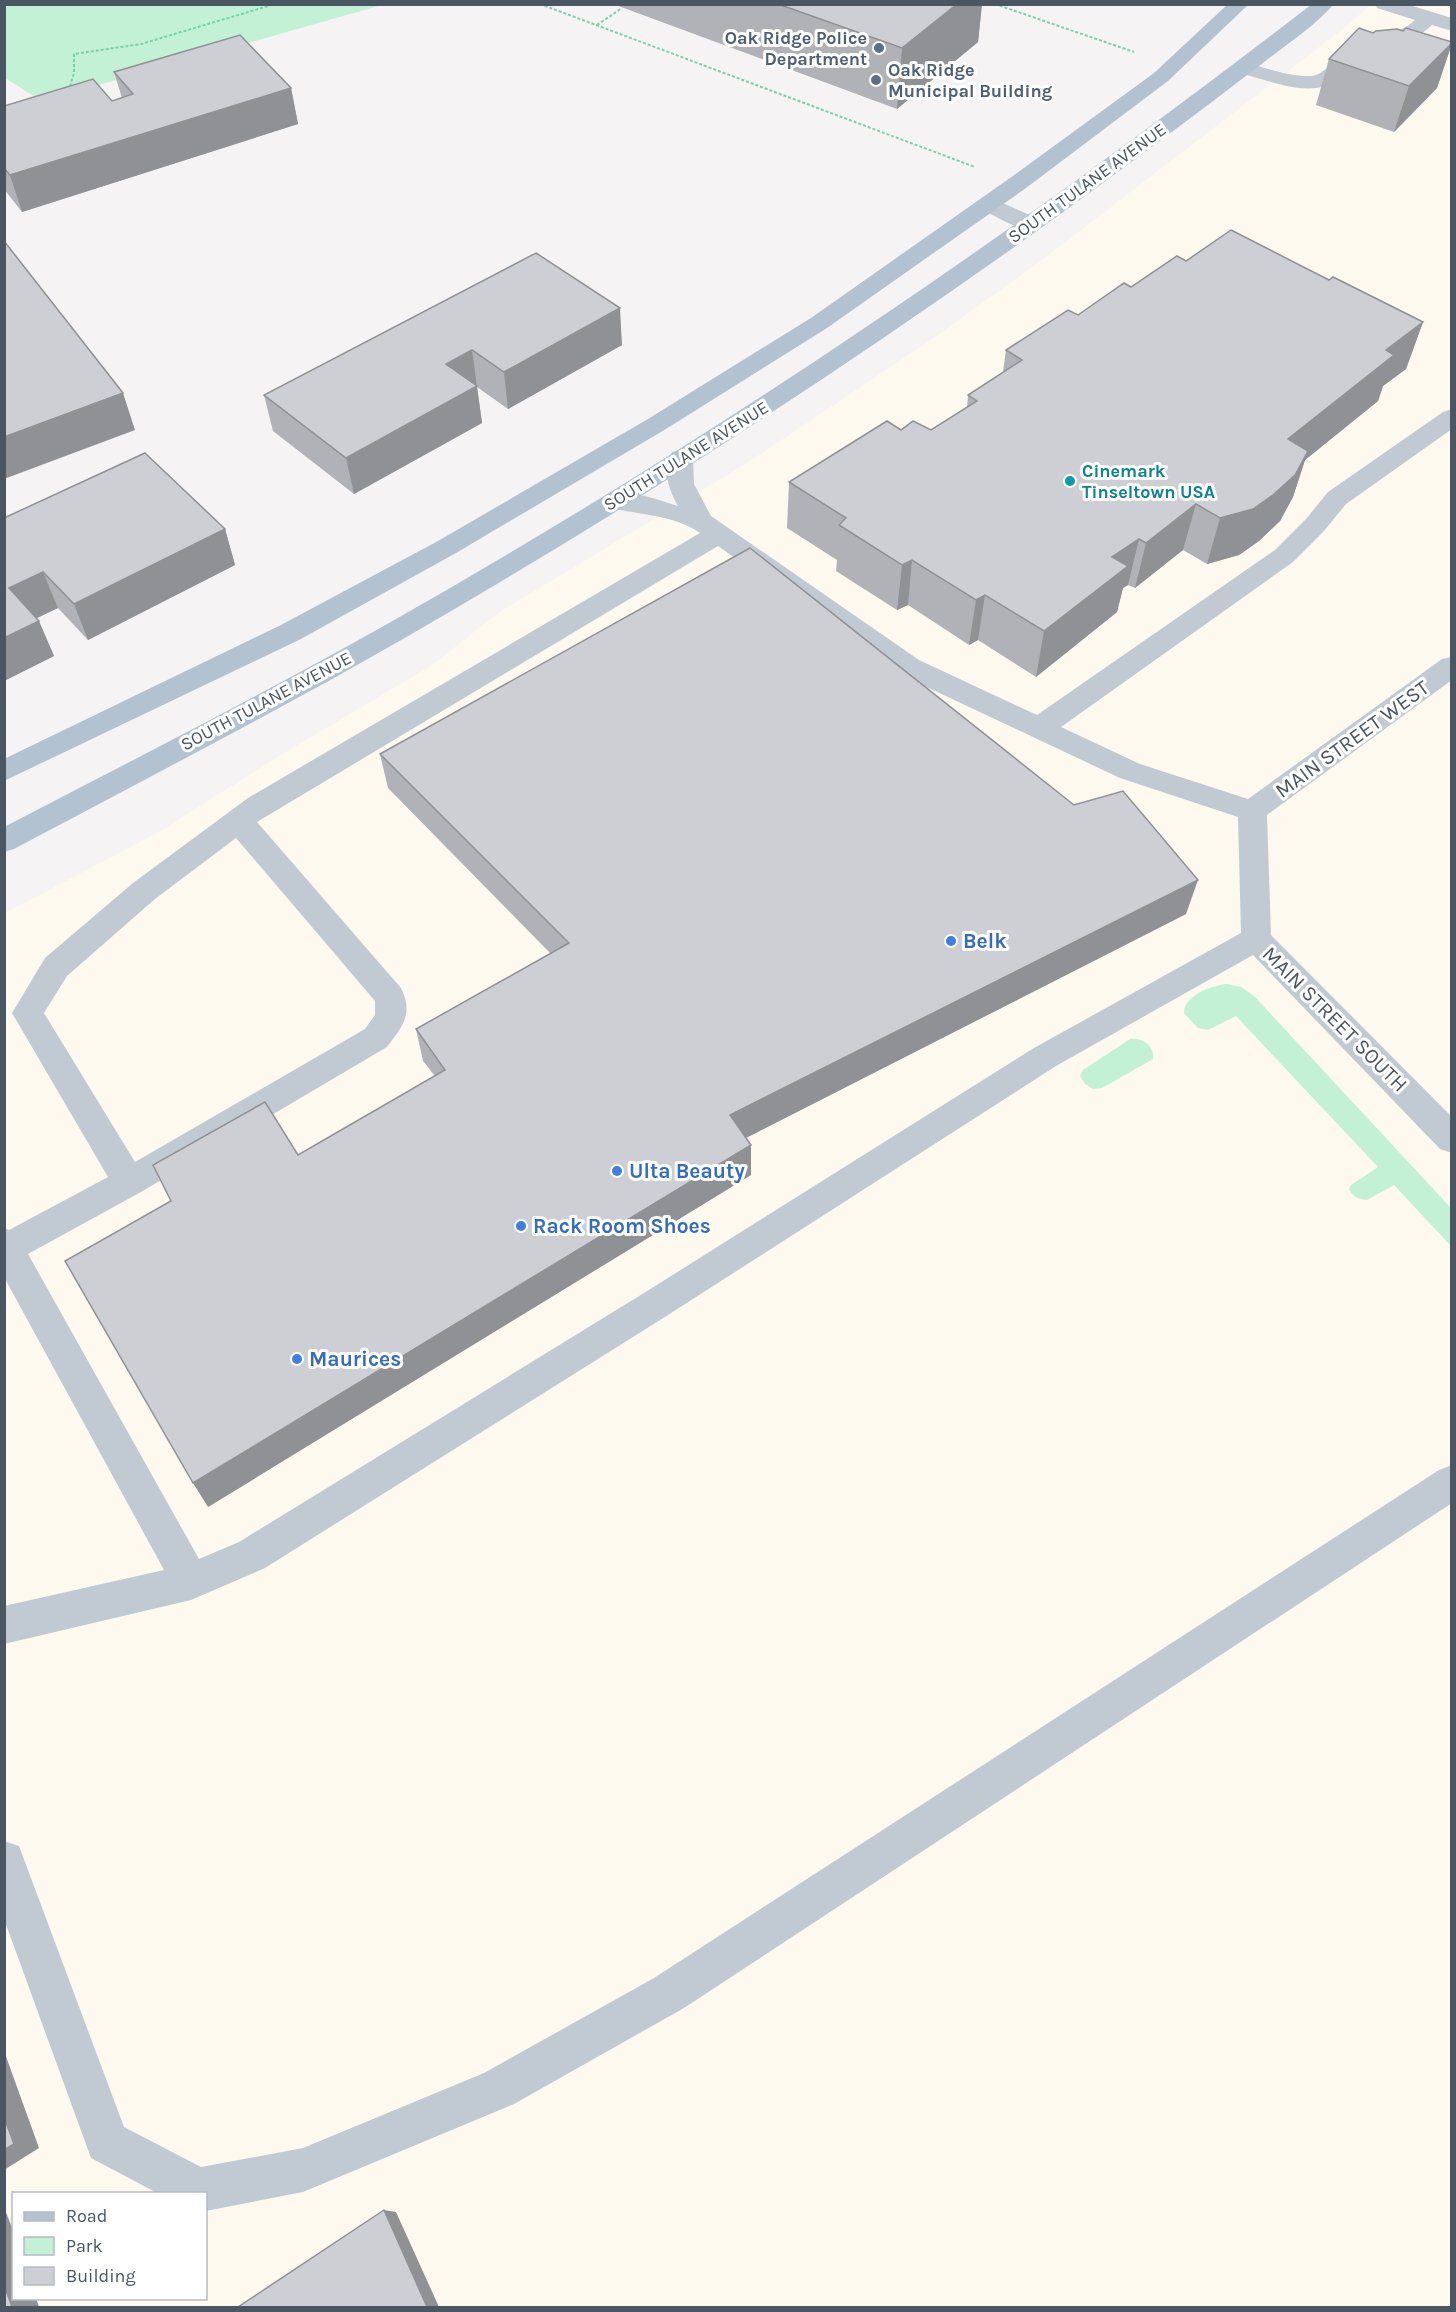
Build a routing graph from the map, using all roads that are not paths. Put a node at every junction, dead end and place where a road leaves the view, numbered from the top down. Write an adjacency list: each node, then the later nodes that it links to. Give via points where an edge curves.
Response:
1 (1240, 4): 7 (main road, SOUTH TULANE AVENUE, via 1161,76)
2 (1325, 4): 6 (main road, SOUTH TULANE AVENUE)
3 (1384, 4): 4 (street)
4 (1428, 18): 5 (street); 6 (street, via 1412,33 1352,56 1324,80 1301,82)
5 (1452, 25)
6 (1243, 68): 8 (main road, SOUTH TULANE AVENUE)
7 (989, 204): 8 (street); 15 (main road, SOUTH TULANE AVENUE, via 819,322 657,424 447,547 288,633)
8 (1030, 224): 10 (main road, SOUTH TULANE AVENUE, via 842,355)
9 (1452, 417): 14 (street, via 1337,498 1284,556)
10 (681, 458): 11 (main road, SOUTH TULANE AVENUE); 12 (street, via 679,480 683,493)
11 (615, 501): 12 (street, via 644,504); 18 (main road, SOUTH TULANE AVENUE, via 306,680)
12 (711, 528): 14 (street, via 909,667); 17 (street)
13 (1452, 666): 16 (street, MAIN STREET WEST)
14 (1040, 727): 16 (street, via 1130,771)
15 (4, 771)
16 (1252, 811): 19 (street, MAIN STREET SOUTH)
17 (239, 820): 21 (street, via 144,891 56,967 28,1013); 21 (street, via 390,997 392,1018 376,1038)
18 (4, 841)
19 (1256, 939): 20 (street, MAIN STREET SOUTH); 24 (street, via 1045,1057 252,1555)
20 (1452, 1139)
21 (129, 1182): 22 (street)
22 (6, 1246): 24 (street)
23 (1452, 1482): 26 (street, via 669,1993 500,2089 303,2170 198,2190 107,2142)
24 (191, 1582): 25 (street)
25 (4, 1625)
26 (4, 1861)

